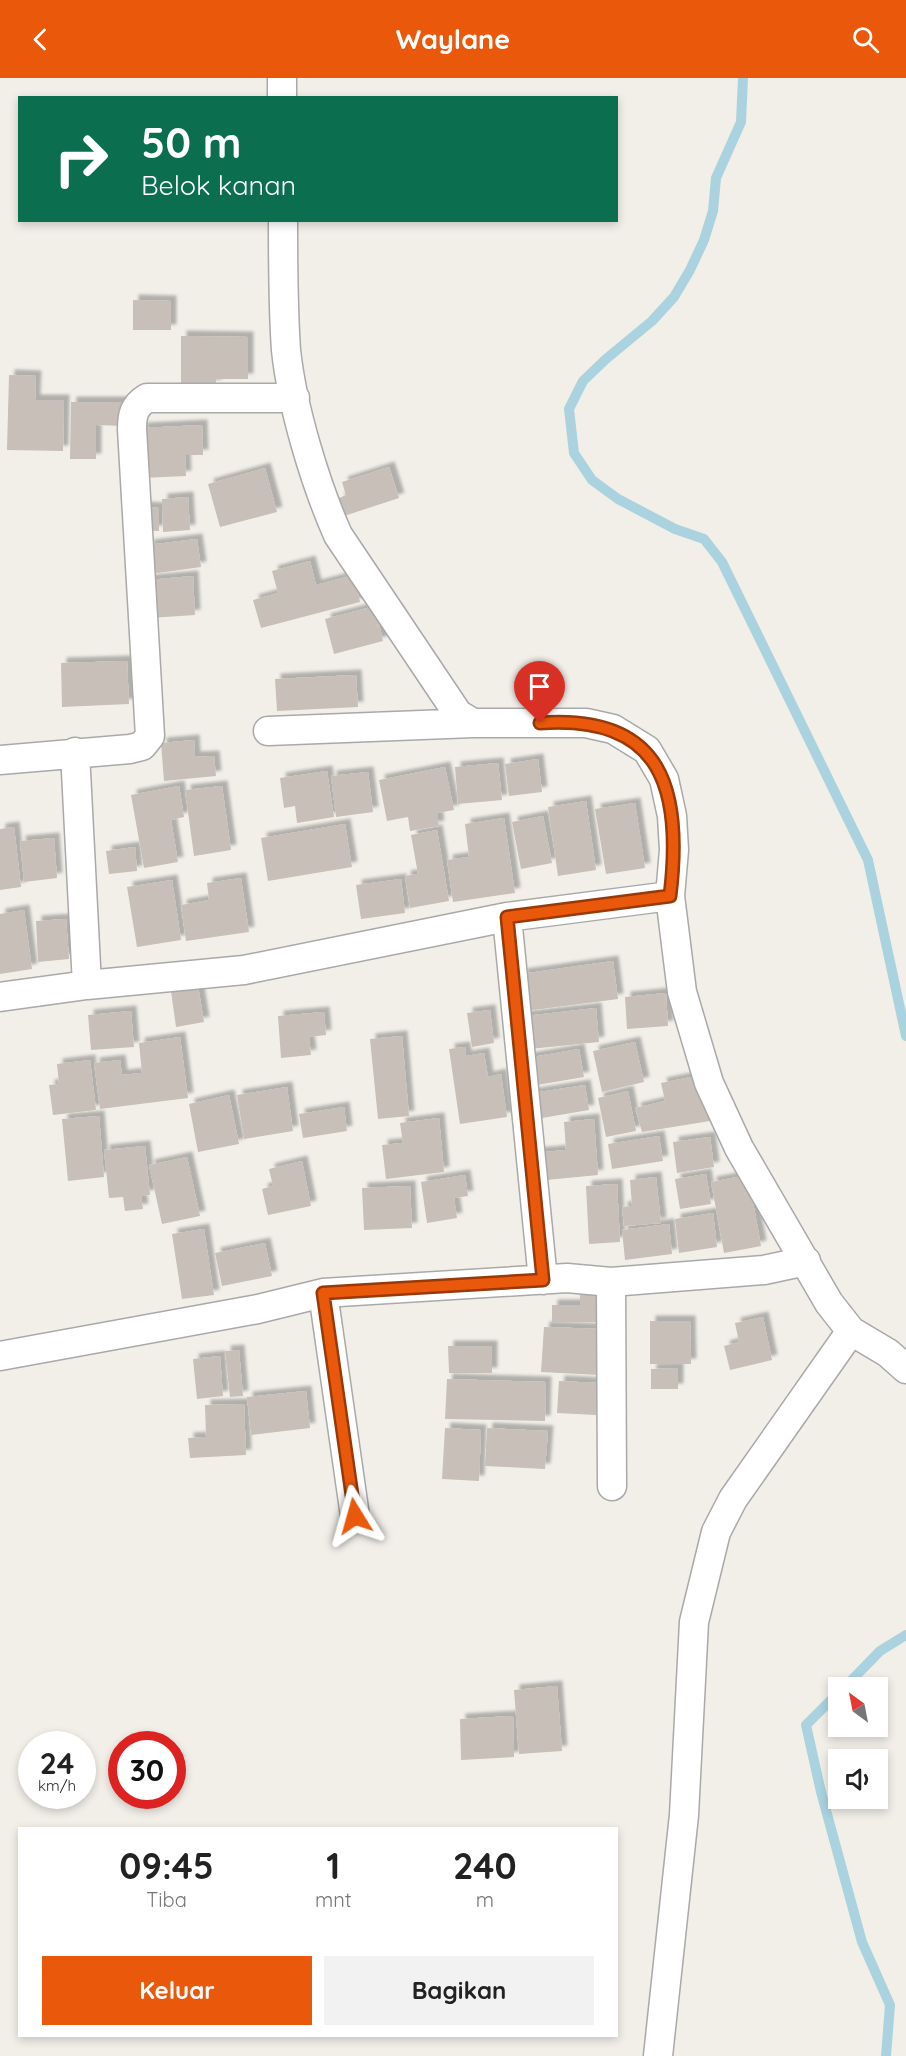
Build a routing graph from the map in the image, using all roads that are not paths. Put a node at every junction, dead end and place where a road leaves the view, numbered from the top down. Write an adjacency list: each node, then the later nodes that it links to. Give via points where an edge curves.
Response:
1 (282, 78): 2 (street)
2 (282, 96)
3 (283, 222): 4 (street, via 286,351)
4 (295, 398): 5 (street, via 338,536 458,714); 7 (street, via 147,398 134,410 150,736 142,746 130,749)
5 (472, 723): 6 (street); 9 (street, via 586,723 613,729 647,750 664,779 672,816)
6 (268, 731)
7 (75, 752): 8 (street); 11 (street)
8 (0, 760)
9 (670, 896): 10 (street); 13 (street, via 682,992 709,1083 739,1149)
10 (507, 917): 11 (street, via 243,970); 14 (street)
11 (87, 985): 12 (street)
12 (0, 997)
13 (806, 1261): 15 (street, via 764,1270); 17 (street, via 829,1303)
14 (543, 1280): 15 (street); 16 (street)
15 (611, 1282): 20 (street)
16 (323, 1293): 18 (street, via 258,1309); 21 (street)
17 (851, 1331): 19 (street); 22 (street, via 733,1499 716,1532 694,1622 684,1815)
18 (0, 1356)
19 (906, 1369)
20 (612, 1486)
21 (355, 1516)
22 (658, 2056)

